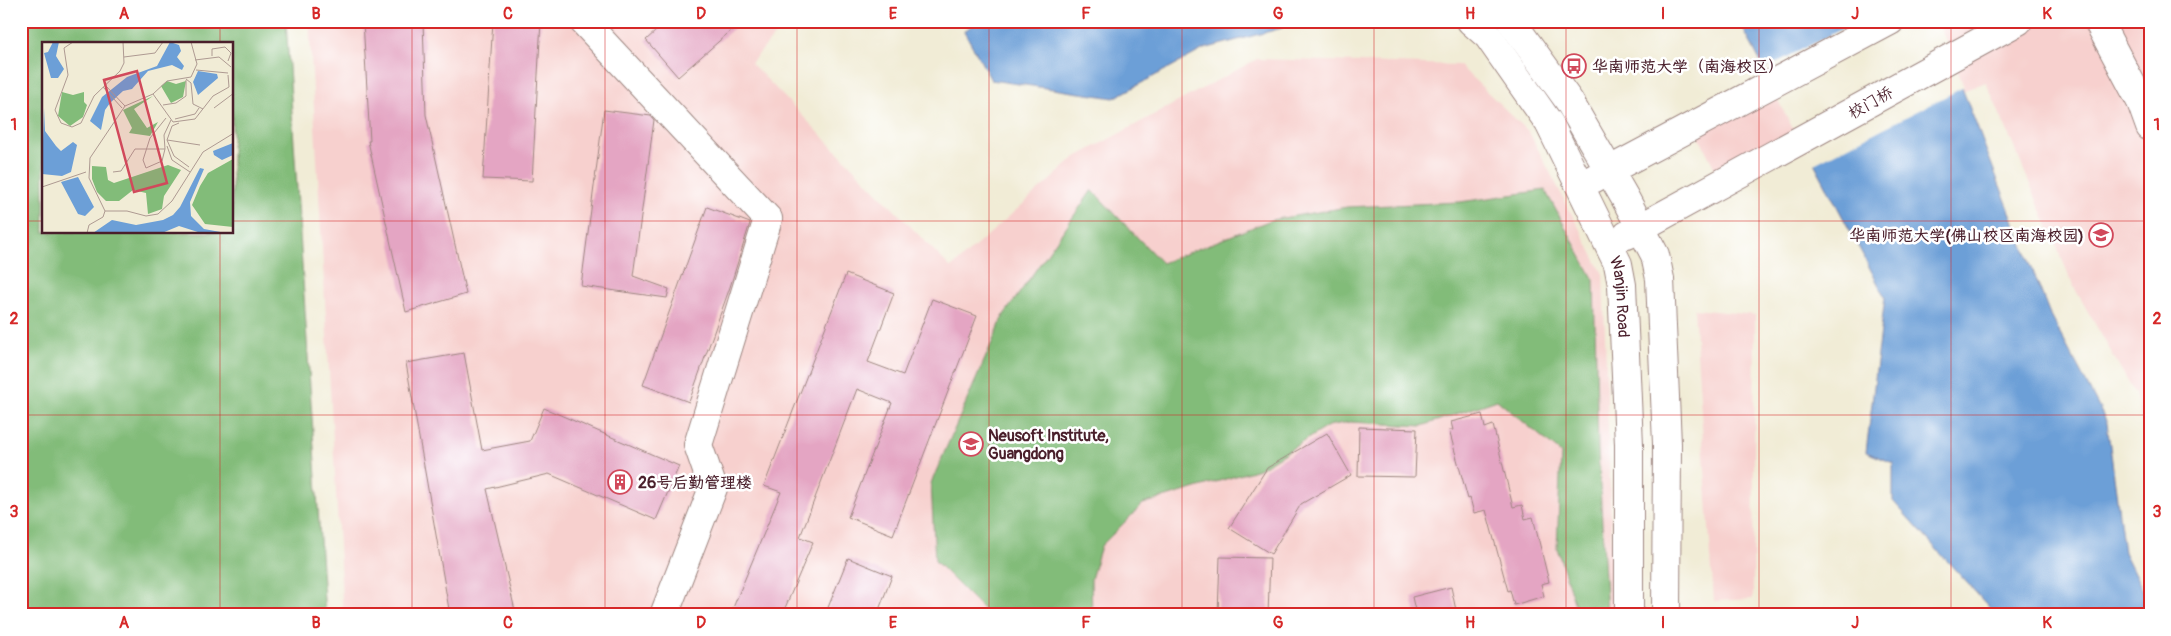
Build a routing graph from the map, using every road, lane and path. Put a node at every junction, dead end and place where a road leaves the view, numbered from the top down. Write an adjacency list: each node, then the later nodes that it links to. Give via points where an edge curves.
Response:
1 (583, 21): 12 (street, via 768,219 698,445 713,488)
2 (1471, 21): 9 (street, Wanjin Road, via 1488,36 1549,123)
3 (1511, 21): 8 (street, via 1569,101)
4 (1890, 21): 8 (street)
5 (2018, 21): 10 (street, 校门桥)
6 (2098, 21): 7 (street, via 2141,102)
7 (2150, 127)
8 (1610, 171): 9 (street); 10 (street)
9 (1581, 186): 11 (street, Wanjin Road)
10 (1642, 227): 11 (street, 校门桥); 14 (street, via 1655,254 1660,279 1667,444)
11 (1611, 245): 13 (street, Wanjin Road, via 1622,285 1629,445)
12 (664, 615)
13 (1628, 615)
14 (1666, 615)

